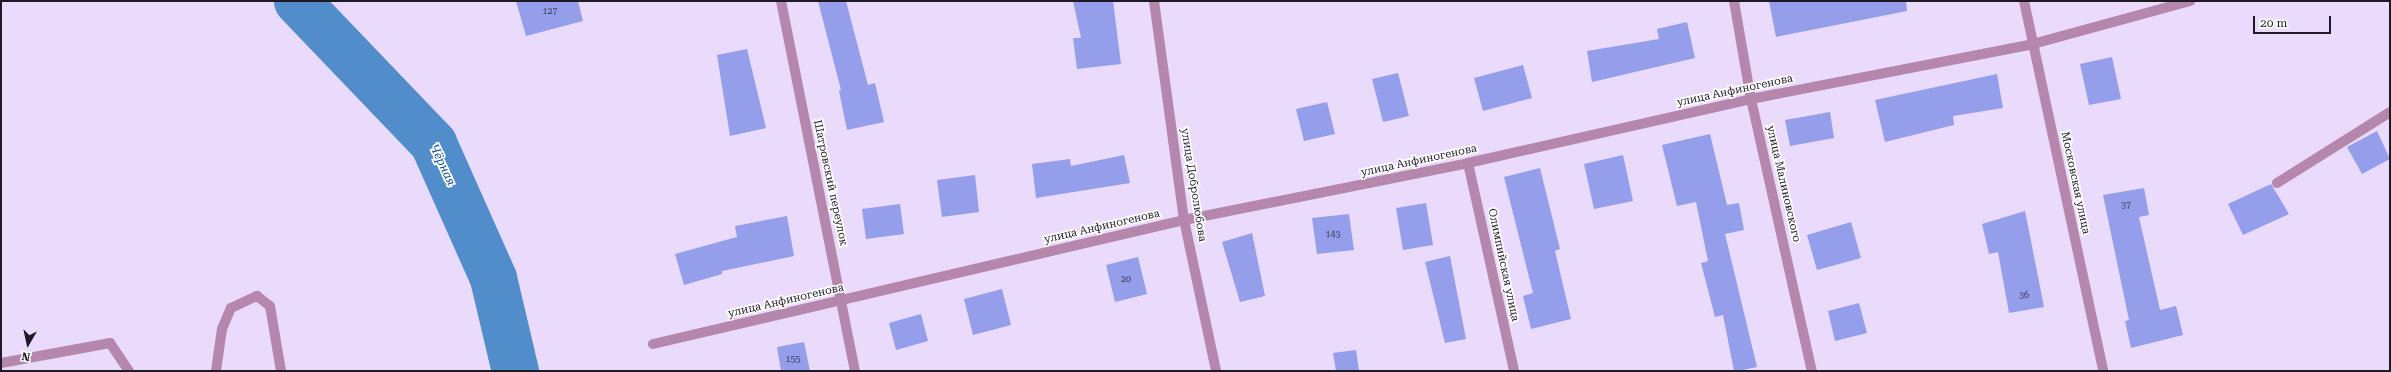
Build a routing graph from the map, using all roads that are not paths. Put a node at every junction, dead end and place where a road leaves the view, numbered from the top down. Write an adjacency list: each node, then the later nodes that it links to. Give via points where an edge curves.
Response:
1 (781, 1): 12 (street, Шатровский переулок)
2 (1154, 1): 11 (street, улица Добролюбова)
3 (1734, 1): 7 (street, улица Малиновского)
4 (2024, 1): 6 (street, Московская улица)
5 (2190, 1): 6 (street, улица Анфиногенова)
6 (2033, 44): 7 (street, улица Анфиногенова); 22 (street, Московская улица)
7 (1752, 99): 9 (street, улица Анфиногенова); 21 (street, улица Малиновского)
8 (2390, 112): 10 (street)
9 (1468, 163): 11 (street, улица Анфиногенова); 20 (street, Олимпийская улица)
10 (2277, 183)
11 (1184, 220): 12 (street, улица Анфиногенова); 19 (street, улица Добролюбова)
12 (842, 300): 13 (street, улица Анфиногенова); 18 (street, Шатровский переулок)
13 (653, 344)
14 (1, 362): 15 (street, via 110,343)
15 (129, 371)
16 (216, 371): 17 (street, via 222,329 231,308 257,296 270,306)
17 (281, 371)
18 (855, 371)
19 (1216, 371)
20 (1514, 371)
21 (1812, 371)
22 (2103, 371)

